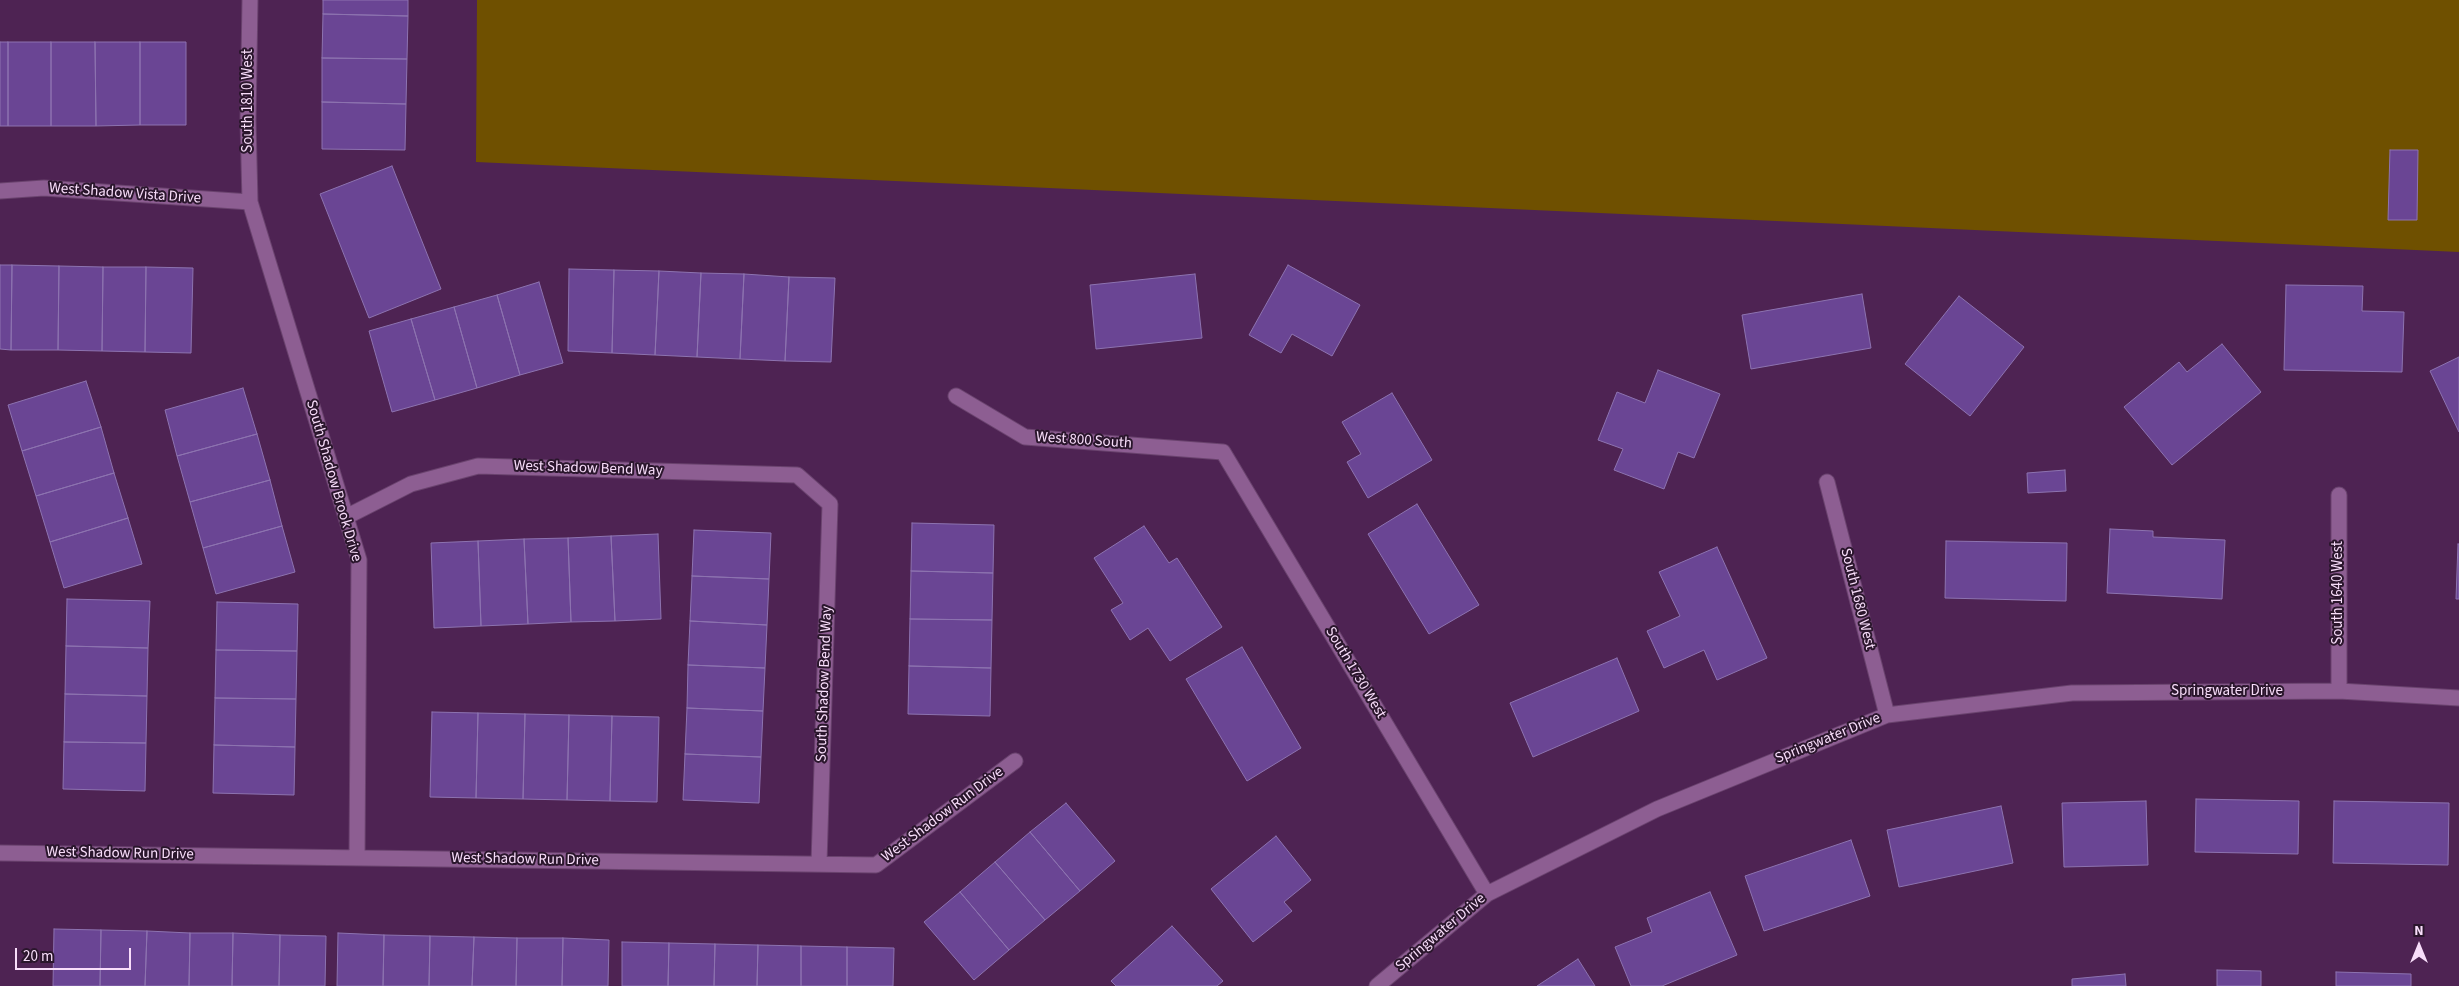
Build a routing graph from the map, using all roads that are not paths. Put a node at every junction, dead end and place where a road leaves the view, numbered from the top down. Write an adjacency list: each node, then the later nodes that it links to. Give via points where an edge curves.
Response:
1 (250, 0): 3 (street, South 1810 West)
2 (0, 192): 3 (street, West Shadow Vista Drive, via 44,188)
3 (250, 202): 9 (street, South Shadow Brook Drive)
4 (956, 396): 5 (street, West 800 South, via 1025,437)
5 (1223, 452): 17 (street, South 1730 West)
6 (1827, 482): 12 (street, South 1680 West)
7 (2339, 494): 10 (street, South 1640 West)
8 (830, 504): 9 (street, West Shadow Bend Way, via 797,475 478,466 411,484); 16 (street, South Shadow Bend Way)
9 (346, 517): 15 (street, South Shadow Brook Drive, via 359,560)
10 (2339, 691): 11 (street, Springwater Drive); 12 (street, Springwater Drive, via 2072,692)
11 (2459, 698)
12 (1887, 715): 17 (street, Springwater Drive, via 1657,809)
13 (1016, 761): 16 (street, West Shadow Run Drive, via 876,865)
14 (0, 853): 15 (street, West Shadow Run Drive)
15 (357, 858): 16 (street, West Shadow Run Drive)
16 (819, 863)
17 (1487, 894): 18 (street, Springwater Drive)
18 (1377, 986)

